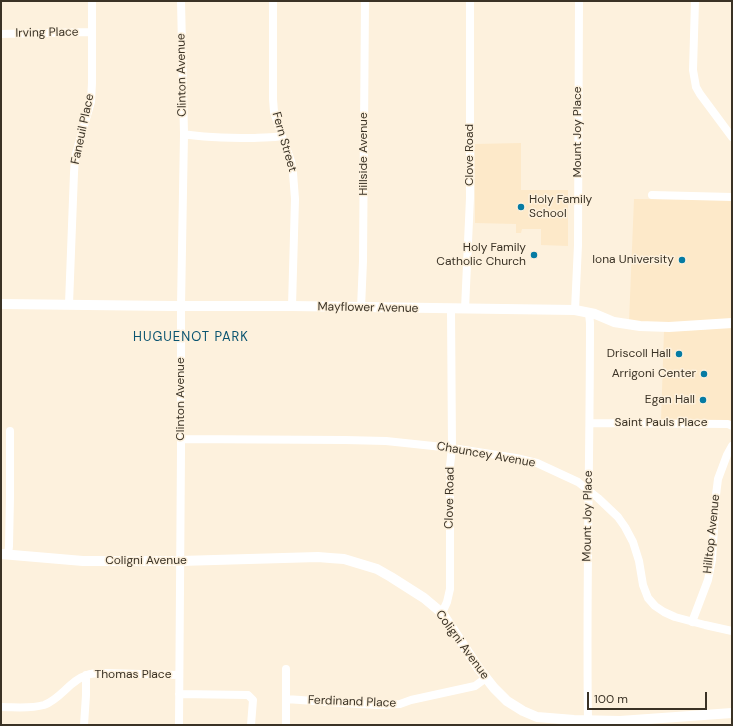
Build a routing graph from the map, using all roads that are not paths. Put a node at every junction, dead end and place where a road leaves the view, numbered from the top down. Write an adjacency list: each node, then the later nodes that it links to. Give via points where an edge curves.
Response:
1 (92, 1): 8 (street, Faneuil Place)
2 (181, 1): 10 (street, Clinton Avenue)
3 (273, 1): 11 (street, Fern Street, via 273,99 274,112)
4 (365, 1): 19 (street, Hillside Avenue, via 364,246)
5 (470, 1): 21 (street, Clove Road, via 470,198)
6 (579, 1): 22 (street, Mount Joy Place, via 578,245)
7 (695, 1): 12 (street, via 693,70 696,87)
8 (92, 32): 9 (street, Irving Place); 16 (street, Faneuil Place, via 91,102 75,158)
9 (1, 34)
10 (184, 134): 11 (street, via 240,138); 17 (street, Clinton Avenue)
11 (282, 136): 18 (street, Fern Street, via 291,160 295,198)
12 (732, 137)
13 (652, 195): 14 (street)
14 (732, 196)
15 (1, 304): 16 (street, Mayflower Avenue)
16 (69, 304): 17 (street, Mayflower Avenue)
17 (181, 306): 18 (street, Mayflower Avenue); 28 (street, Clinton Avenue)
18 (292, 306): 19 (street, Mayflower Avenue)
19 (361, 308): 20 (street, Mayflower Avenue)
20 (451, 309): 21 (street, Mayflower Avenue); 30 (street, Clove Road)
21 (465, 309): 22 (street, Mayflower Avenue)
22 (575, 310): 23 (street, Mayflower Avenue)
23 (589, 313): 24 (street, Mayflower Avenue, via 614,322 640,326); 25 (street, Mount Joy Place)
24 (732, 323)
25 (590, 423): 26 (street, Saint Pauls Place); 31 (street, Mount Joy Place)
26 (732, 426)
27 (10, 431): 32 (street, via 10,504)
28 (181, 439): 30 (street, Chauncey Avenue, via 386,441); 33 (street, Clinton Avenue)
29 (732, 446): 35 (street, Hilltop Avenue, via 718,479 712,560 708,580)
30 (452, 448): 31 (street, Chauncey Avenue, via 537,463 578,482); 34 (street, Clove Road, via 450,589)
31 (588, 491): 35 (street, Chauncey Avenue, via 608,507 625,527 633,542 648,598 664,612); 45 (street, Mount Joy Place)
32 (5, 555): 33 (street, Coligni Avenue, via 83,561)
33 (180, 561): 34 (street, Coligni Avenue, via 318,557 344,560 391,577 424,598); 39 (street, Clinton Avenue)
34 (442, 614): 40 (street, Coligni Avenue)
35 (692, 622): 36 (street, Chauncey Avenue)
36 (732, 631)
37 (286, 669): 42 (street)
38 (86, 675): 39 (street, Thomas Place); 43 (street, Thomas Place, via 45,704 23,708); 47 (street)
39 (179, 675): 41 (street, Clinton Avenue)
40 (486, 678): 42 (street, Ferdinand Place, via 475,686 400,704); 45 (street, Coligni Avenue, via 507,701 537,717)
41 (179, 694): 48 (street, Clinton Avenue); 49 (street, via 248,695 253,700)
42 (286, 700): 50 (street)
43 (1, 707)
44 (732, 713): 46 (street, Coligni Avenue)
45 (588, 720): 46 (street, Coligni Avenue)
46 (610, 723)
47 (84, 725)
48 (179, 725)
49 (251, 725)
50 (286, 725)

